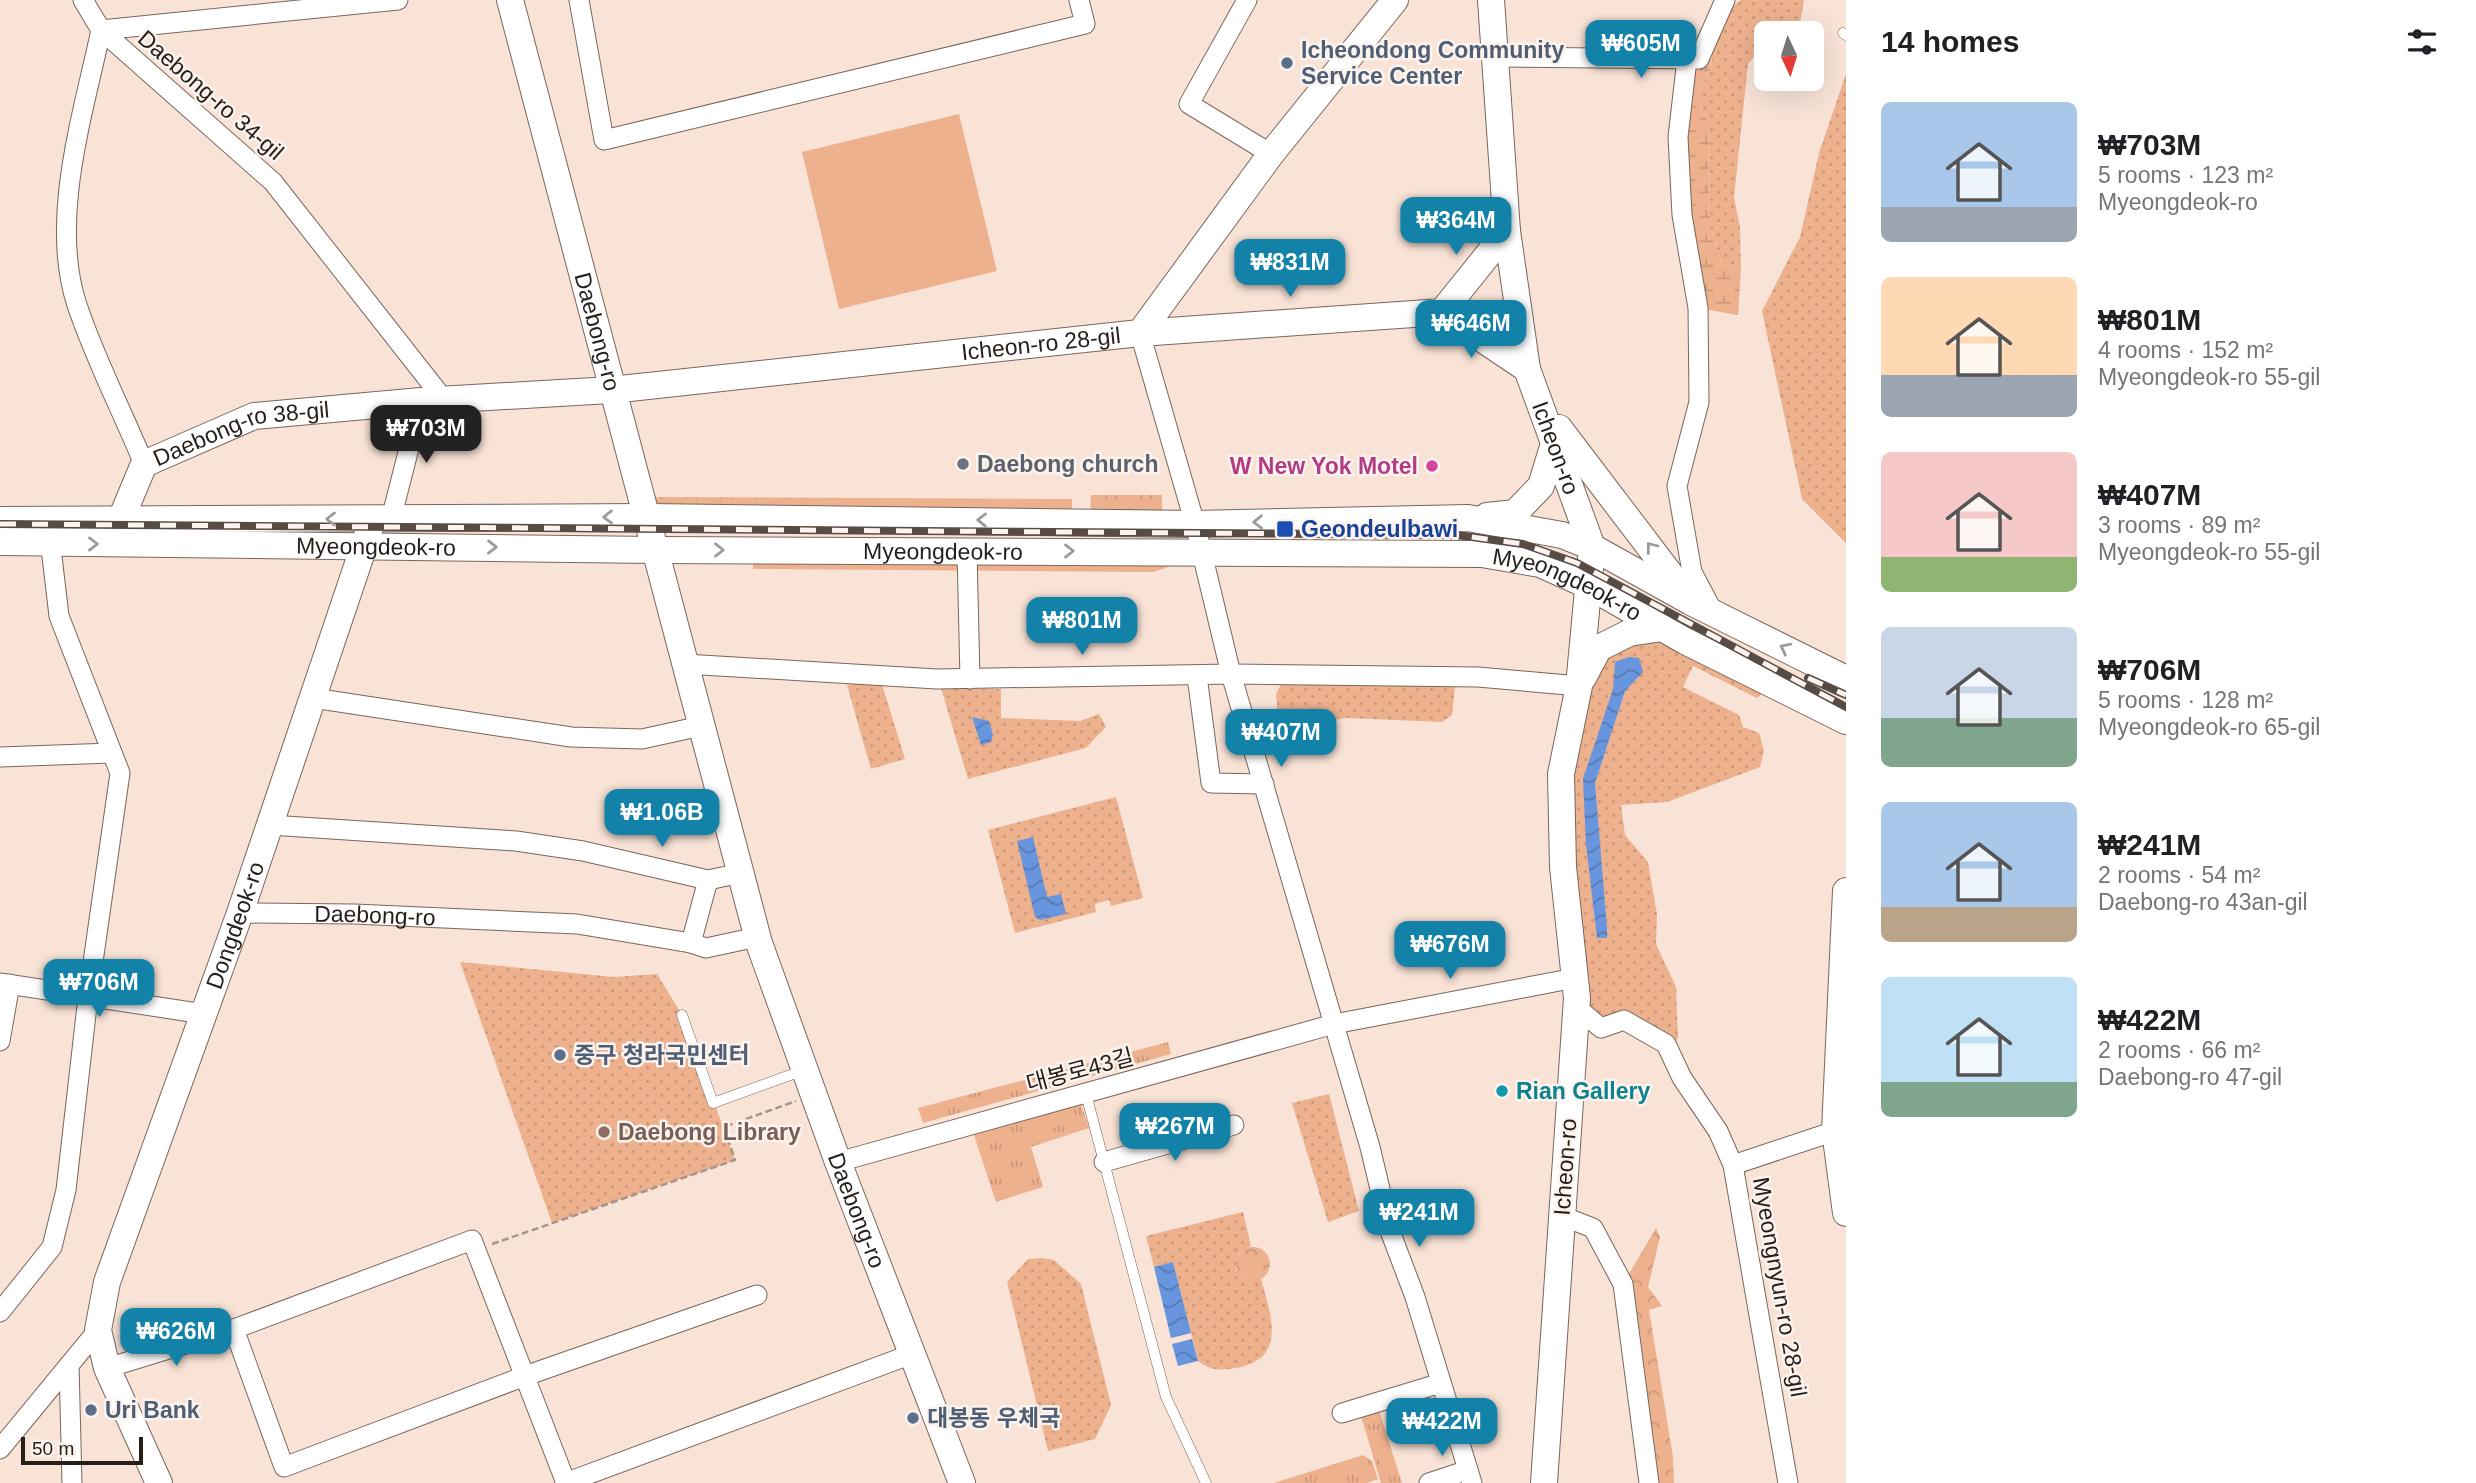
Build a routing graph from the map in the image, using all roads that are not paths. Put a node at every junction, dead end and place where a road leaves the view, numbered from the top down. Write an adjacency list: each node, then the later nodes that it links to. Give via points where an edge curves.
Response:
1 (83, 0): 11 (street)
2 (398, 0): 10 (street, Daebong-ro 34-gil)
3 (510, 0): 19 (main road, Daebong-ro)
4 (579, 0): 5 (street, via 604,140 1085,24)
5 (1079, 0)
6 (1247, 0): 14 (street, via 1189,104)
7 (1491, 0): 12 (main road, Icheon-ro)
8 (1725, 0): 13 (street, via 1699,59)
9 (1393, 1): 14 (main road, Icheon-ro 28-gil)
10 (359, 2): 11 (street, Daebong-ro 34-gil)
11 (101, 30): 20 (street, Daebong-ro 34-gil, via 273,182); 23 (street, via 68,190 69,256 76,304)
12 (1497, 57): 13 (street); 15 (main road, Icheon-ro)
13 (1687, 60): 38 (street, via 1678,137 1682,215 1698,308 1699,401 1677,486)
14 (1271, 154): 17 (main road, Icheon-ro 28-gil)
15 (1507, 231): 16 (main road); 18 (main road, Icheon-ro)
16 (1442, 312): 17 (main road); 18 (main road)
17 (1140, 333): 19 (main road, Icheon-ro 28-gil); 29 (street)
18 (1527, 369): 21 (main road, Icheon-ro)
19 (611, 390): 20 (main road, Daebong-ro 38-gil); 24 (main road, Daebong-ro)
20 (433, 401): 23 (main road, Daebong-ro 38-gil, via 254,416); 27 (street)
21 (1539, 403): 22 (main road, Icheon-ro); 38 (main road, one-way to 21)
22 (1555, 440): 25 (main road, via 1541,486 1515,513); 33 (main road, Icheon-ro)
23 (144, 464): 26 (main road, Daebong-ro 38-gil)
24 (648, 517): 27 (main road, Myeongdeok-ro, one-way to 27); 29 (main road, Myeongdeok-ro, one-way to 24); 34 (main road, Daebong-ro)
25 (1468, 518): 29 (main road, Myeongdeok-ro, one-way to 29); 33 (main road, Myeongdeok-ro, via 1562,535)
26 (121, 519): 27 (main road, Myeongdeok-ro, one-way to 26); 30 (main road, Myeongdeok-ro)
27 (382, 519): 32 (main road, Dongdeok-ro)
28 (0, 520): 30 (main road, Myeongdeok-ro)
29 (1195, 524): 35 (street)
30 (49, 531): 31 (main road, Myeongdeok-ro); 32 (main road, Myeongdeok-ro, one-way to 32); 49 (street, via 58,616)
31 (0, 542)
32 (364, 545): 34 (main road, Myeongdeok-ro, one-way to 34); 46 (main road, Dongdeok-ro)
33 (1592, 547): 37 (main road, Icheon-ro); 38 (main road, Myeongdeok-ro)
34 (656, 550): 36 (main road, Myeongdeok-ro, one-way to 36); 40 (main road, Daebong-ro)
35 (1201, 550): 36 (main road, Myeongdeok-ro, one-way to 35); 37 (main road, Myeongdeok-ro, via 1482,554 1540,564); 41 (street)
36 (967, 551): 43 (street)
37 (1589, 586): 39 (main road, Myeongdeok-ro); 45 (main road, Icheon-ro)
38 (1702, 607): 44 (main road, Myeongdeok-ro, one-way to 38)
39 (1662, 628): 45 (main road, via 1629,633 1599,648); 47 (main road, Myeongdeok-ro)
40 (685, 664): 43 (street); 48 (main road, Daebong-ro)
41 (1231, 674): 42 (street); 45 (street, via 1478,677); 51 (street)
42 (1197, 676): 43 (street); 51 (street, via 1211,783)
43 (970, 679)
44 (1846, 680)
45 (1579, 686): 59 (main road, Icheon-ro, via 1561,774 1563,867)
46 (313, 698): 48 (street, via 571,737 642,739); 52 (main road, Dongdeok-ro)
47 (1846, 721)
48 (701, 726): 53 (main road, Daebong-ro)
49 (112, 753): 50 (street); 61 (street, via 120,773)
50 (0, 757)
51 (1264, 784): 65 (street)
52 (270, 825): 54 (street, via 516,841 583,851); 56 (main road, Dongdeok-ro)
53 (741, 873): 54 (street); 57 (main road, Daebong-ro)
54 (708, 880): 58 (street)
55 (1846, 891): 70 (main road)
56 (240, 913): 58 (street, Daebong-ro, via 577,924); 63 (main road, Dongdeok-ro)
57 (757, 937): 58 (street, Daebong-ro, via 706,948); 67 (main road, Daebong-ro)
58 (691, 943)
59 (1575, 978): 62 (main road, Icheon-ro); 65 (street, 대봉로43길)
60 (5, 984): 61 (street); 66 (street)
61 (88, 997): 63 (street); 77 (street, via 66,1190 52,1247)
62 (1576, 1007): 73 (street, via 1601,1027 1624,1020 1666,1044); 75 (main road, Icheon-ro)
63 (204, 1014): 79 (main road, Dongdeok-ro, via 107,1282)
64 (682, 1015): 67 (lane, via 713,1103)
65 (1334, 1024): 68 (street, 대봉로43길); 84 (street, via 1390,1231)
66 (0, 1041)
67 (805, 1070): 71 (main road, Daebong-ro)
68 (1086, 1094): 71 (street, 대봉로43길); 72 (lane)
69 (1234, 1125): 72 (street)
70 (1835, 1131): 73 (street, Myeongnyun-ro 28-gil); 74 (main road)
71 (838, 1162): 80 (main road, Daebong-ro)
72 (1104, 1162): 92 (lane, via 1167,1397)
73 (1733, 1165): 96 (street, Myeongnyun-ro 28-gil)
74 (1846, 1213)
75 (1562, 1216): 94 (main road, Icheon-ro); 95 (street, via 1593,1228 1623,1284)
76 (757, 1295): 83 (street)
77 (0, 1312)
78 (234, 1329): 82 (street); 83 (street, via 472,1240); 83 (street, via 284,1467)
79 (98, 1330): 81 (street, Dongdeok-ro); 82 (main road, Dongdeok-ro)
80 (912, 1354): 90 (street); 91 (main road, Daebong-ro)
81 (69, 1365): 86 (street, Dongdeok-ro); 88 (street)
82 (107, 1368): 89 (main road, Dongdeok-ro)
83 (525, 1376): 90 (street)
84 (1441, 1382): 85 (street); 87 (street)
85 (1342, 1413)
86 (0, 1448)
87 (1470, 1477): 93 (street)
88 (72, 1483)
89 (159, 1483)
90 (565, 1483)
91 (962, 1483)
92 (1206, 1483)
93 (1429, 1483)
94 (1544, 1483)
95 (1649, 1483)
96 (1788, 1483)

